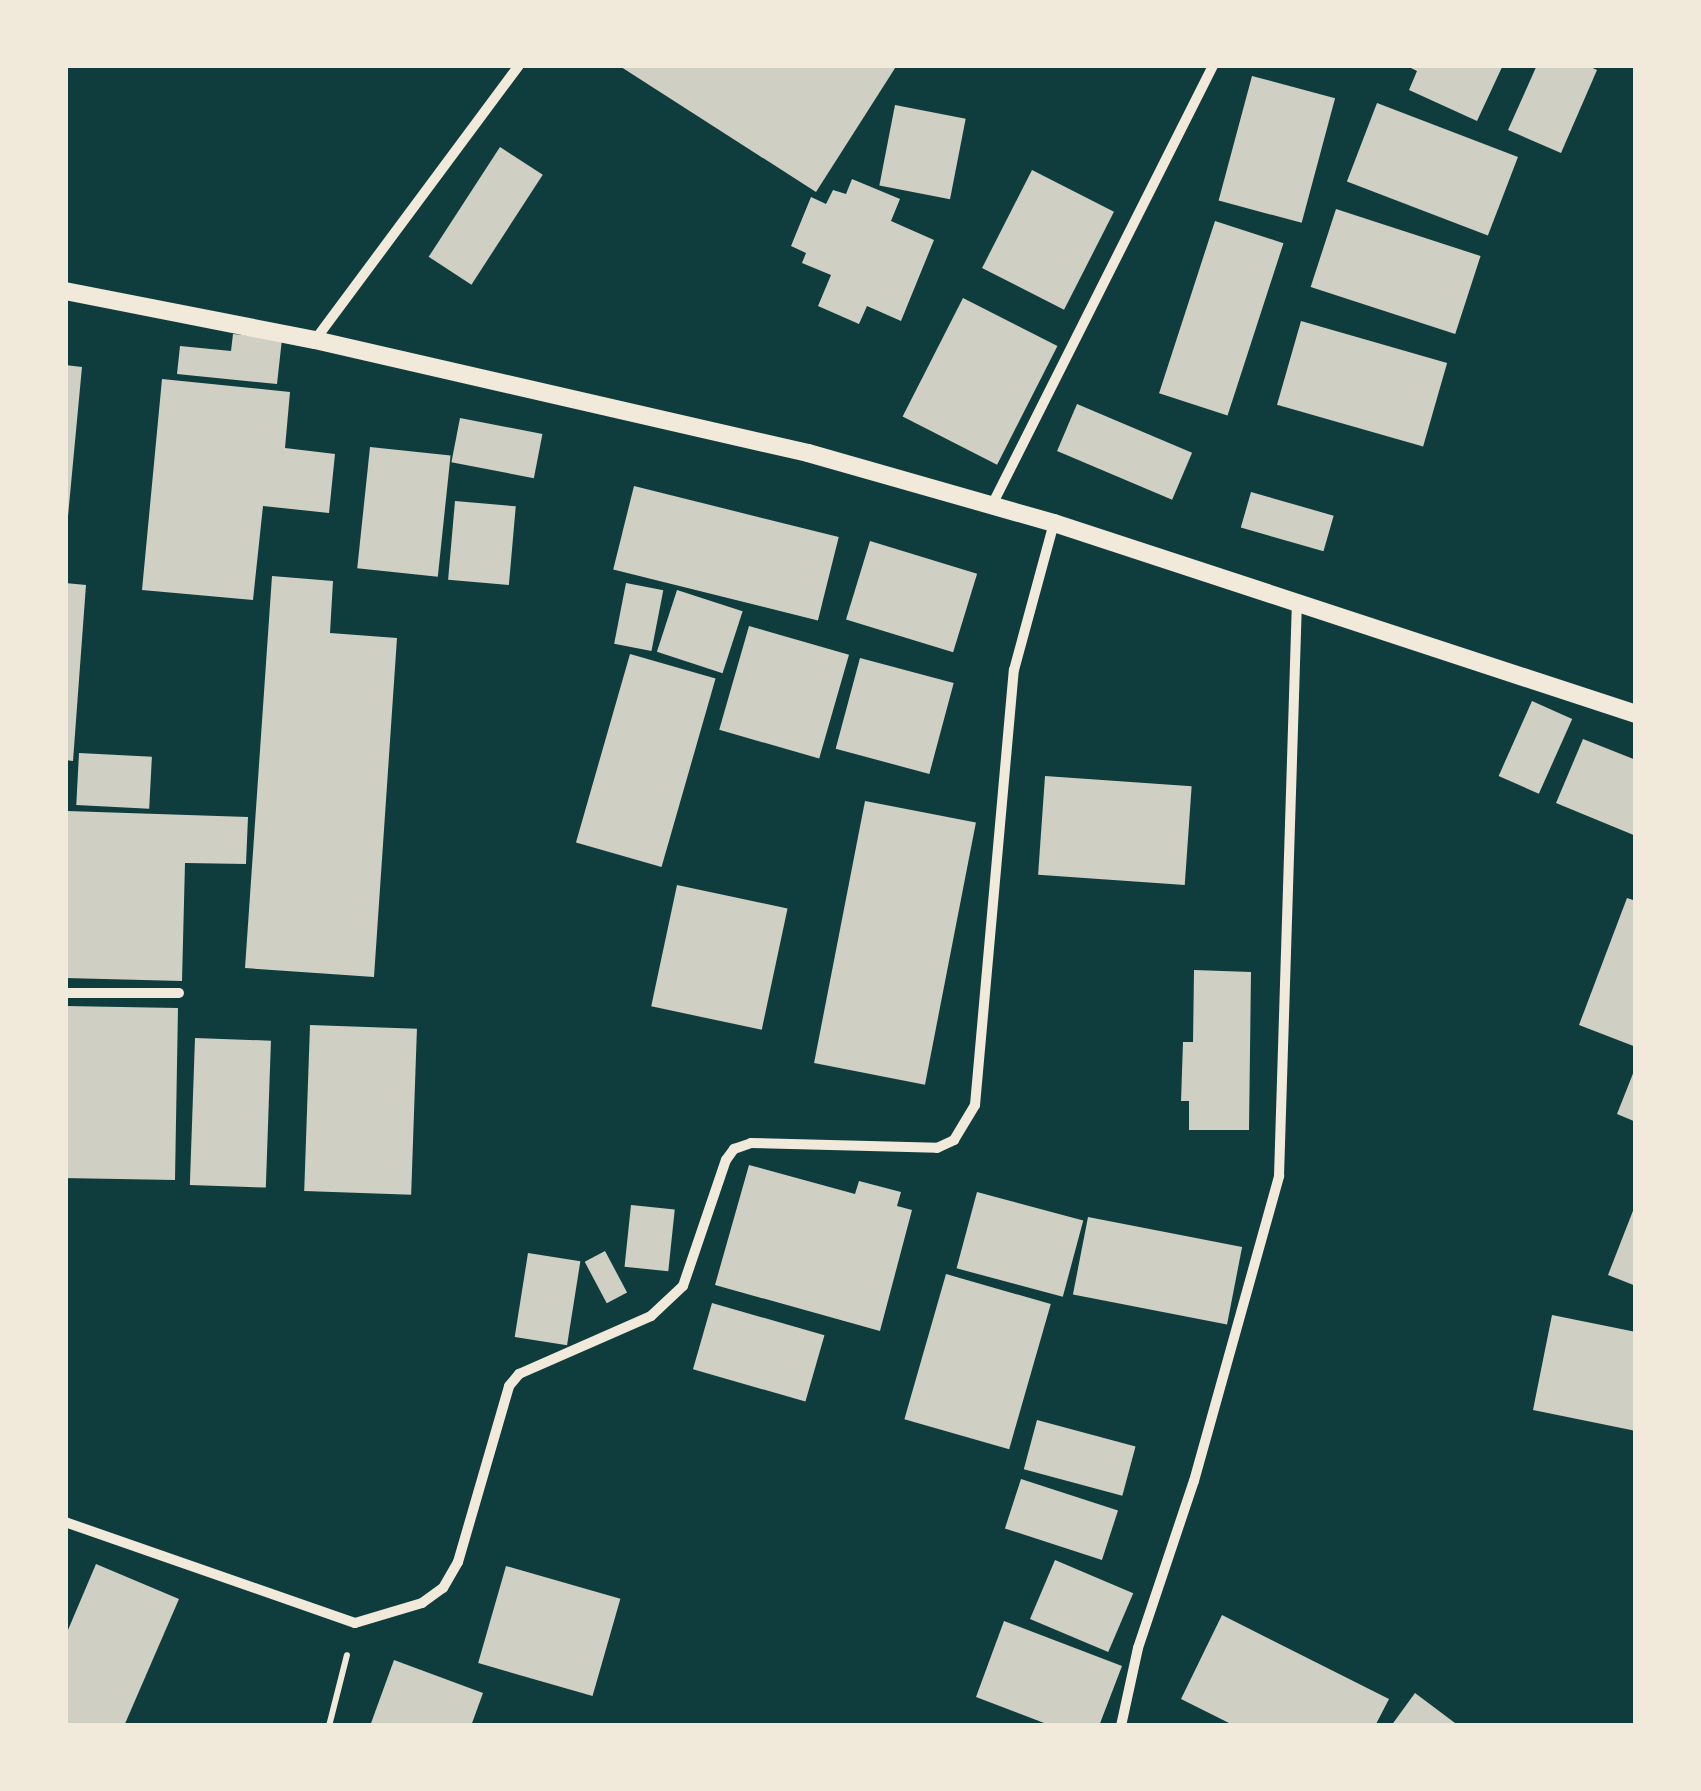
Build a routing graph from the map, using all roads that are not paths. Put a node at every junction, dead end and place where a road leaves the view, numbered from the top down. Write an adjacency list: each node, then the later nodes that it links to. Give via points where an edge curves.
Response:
1 (519, 65): 4 (street)
2 (1213, 65): 5 (street)
3 (65, 291): 4 (street)
4 (315, 340): 5 (street, via 808,453)
5 (992, 505): 6 (street)
6 (1054, 524): 7 (street); 11 (street, via 1014,670 975,1105 954,1140 937,1148 751,1142 734,1149 683,1286 651,1316 519,1374 510,1386 458,1562 443,1588 422,1603 355,1622)
7 (1297, 601): 8 (street); 12 (street, via 1279,1176 1194,1481 1138,1648)
8 (1636, 714)
9 (65, 993): 10 (street)
10 (179, 993)
11 (65, 1522)
12 (1121, 1726)

